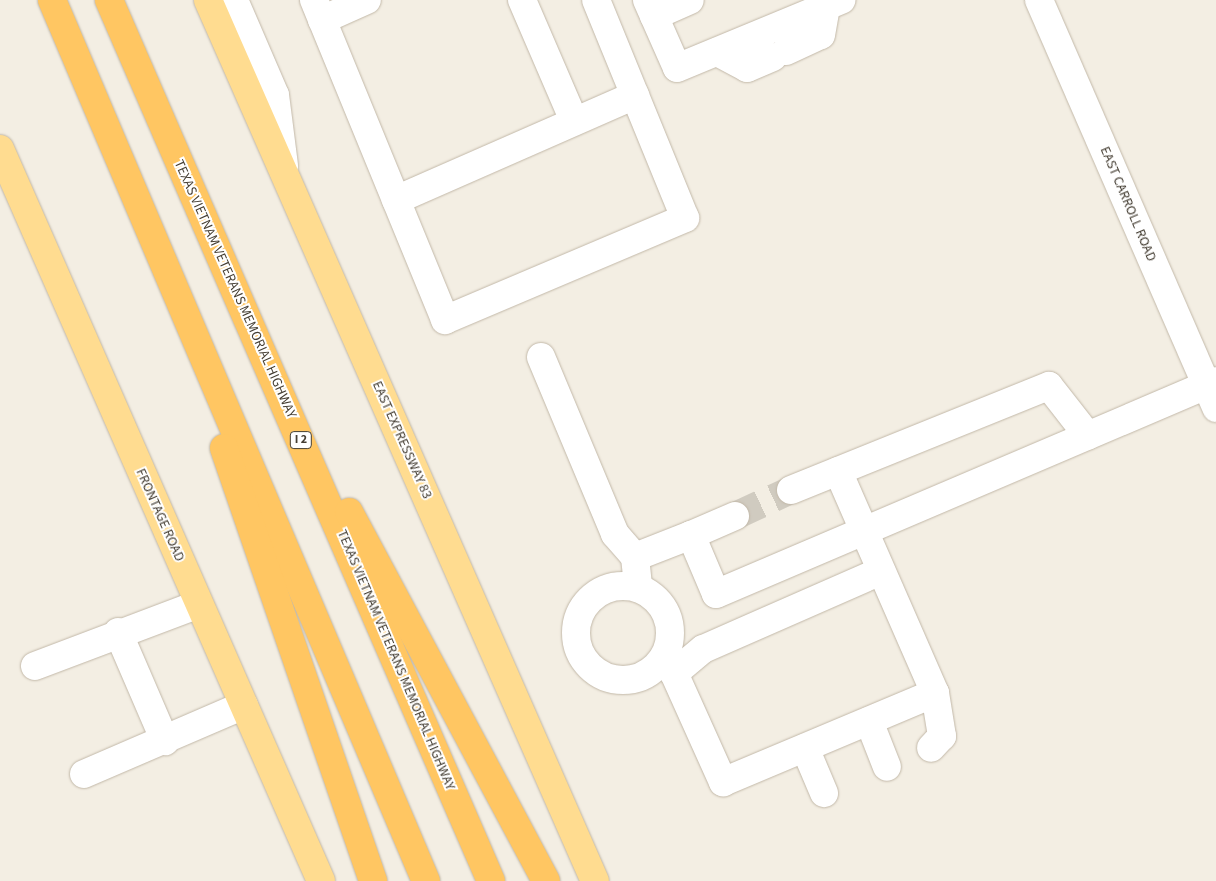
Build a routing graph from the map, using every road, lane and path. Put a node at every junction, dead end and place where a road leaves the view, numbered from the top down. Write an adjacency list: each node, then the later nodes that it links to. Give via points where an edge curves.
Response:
1 (52, 0): 19 (highway)
2 (109, 0): 21 (highway, TEXAS VIETNAM VETERANS MEMORIAL HIGHWAY / I 2)
3 (208, 0): 17 (main road, EAST EXPRESSWAY 83)
4 (234, 0): 17 (street, via 275,95)
5 (367, 0): 12 (street)
6 (522, 0): 15 (street)
7 (596, 0): 14 (street)
8 (690, 0): 11 (street)
9 (1039, 0): 22 (street, EAST CARROLL ROAD)
10 (834, 3): 13 (street); 13 (street, via 821,35 747,68)
11 (650, 8): 13 (street, via 677,68)
12 (318, 10): 18 (street)
13 (717, 52)
14 (635, 95): 15 (street); 18 (street, via 685,218 445,320)
15 (574, 121): 18 (street)
16 (0, 149): 32 (main road, FRONTAGE ROAD)
17 (286, 182): 50 (main road, EAST EXPRESSWAY 83, via 539,748)
18 (396, 200)
19 (147, 224): 46 (highway); 47 (highway)
20 (541, 357): 29 (street, via 615,534)
21 (268, 363): 48 (highway, TEXAS VIETNAM VETERANS MEMORIAL HIGHWAY / I 2); 49 (highway)
22 (1213, 392): 23 (street)
23 (1088, 436): 24 (street, via 1050,386); 27 (street)
24 (838, 471): 25 (street); 27 (street)
25 (791, 490)
26 (736, 516): 28 (street)
27 (864, 531): 28 (street, via 716,594); 30 (street)
28 (691, 535): 29 (street)
29 (635, 557): 31 (street)
30 (881, 571): 35 (street); 36 (street)
31 (638, 588): 35 (street, via 652,596 669,621); 35 (street, via 622,586 607,589 593,597 580,616 576,639 581,655 590,667 618,680)
32 (199, 604): 33 (street); 37 (main road, FRONTAGE ROAD)
33 (118, 632): 34 (street); 39 (street)
34 (35, 666)
35 (667, 668): 40 (street, via 723,782)
36 (935, 694): 38 (street); 41 (street, via 942,736)
37 (244, 705): 39 (street); 45 (main road, FRONTAGE ROAD)
38 (869, 721): 40 (street); 42 (street)
39 (165, 741): 43 (street)
40 (805, 748): 44 (street)
41 (931, 748)
42 (887, 767)
43 (84, 774)
44 (824, 793)
45 (320, 881)
46 (373, 881)
47 (426, 881)
48 (491, 881)
49 (546, 881)
50 (595, 881)

